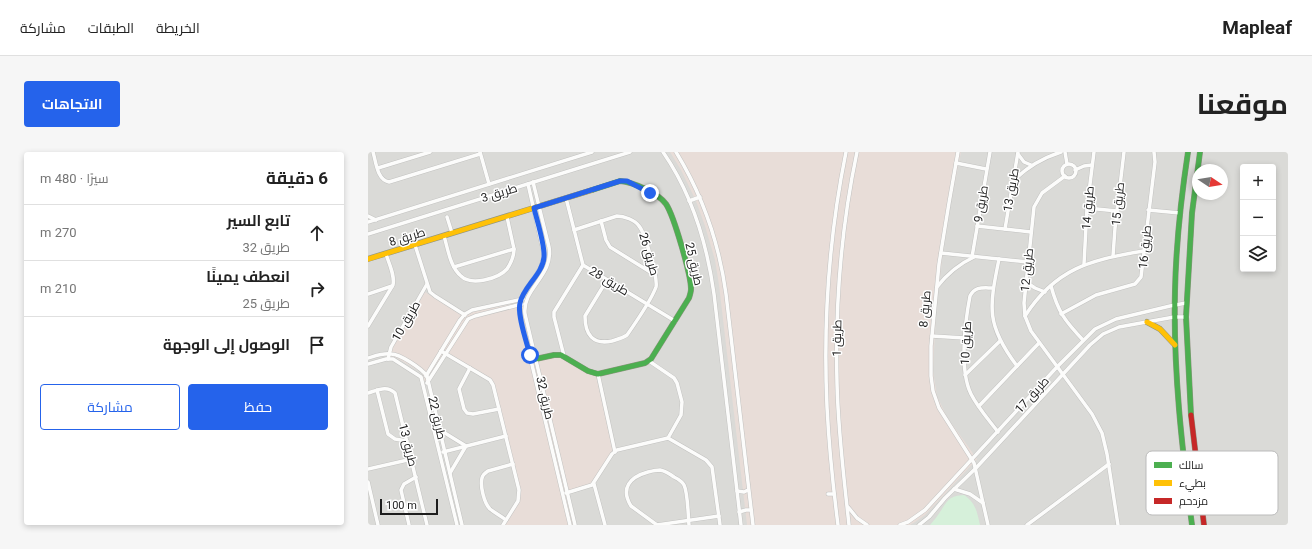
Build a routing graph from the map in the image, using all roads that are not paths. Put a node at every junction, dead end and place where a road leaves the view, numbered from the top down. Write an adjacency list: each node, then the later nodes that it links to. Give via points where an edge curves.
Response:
1 (373, 152): 24 (street)
2 (430, 152): 24 (street)
3 (592, 152): 30 (street, طريق 3)
4 (630, 152): 28 (street, طريق 3)
5 (663, 152): 34 (street)
6 (676, 152): 32 (street)
7 (846, 152): 133 (street, طريق 1, via 832,243 826,314)
8 (857, 152): 151 (street, طريق 1, via 843,243 836,355)
9 (958, 152): 20 (street, طريق 8)
10 (990, 152): 25 (street, طريق 9)
11 (1061, 152): 22 (street)
12 (1065, 152): 21 (street)
13 (1094, 152): 23 (street, طريق 14)
14 (1124, 152): 38 (street, طريق 15)
15 (1154, 152): 37 (street, طريق 16)
16 (1188, 152): 39 (street)
17 (1200, 152): 79 (street, via 1192,213)
18 (480, 153): 24 (street, via 389,182 382,178); 30 (street)
19 (1018, 153): 22 (street, via 1022,160); 29 (street, طريق 13)
20 (956, 163): 25 (street); 56 (street, طريق 8)
21 (1067, 164): 26 (street, via 1071,164); 27 (street, via 1062,171)
22 (1031, 165): 29 (street)
23 (1092, 165): 26 (street); 36 (street, طريق 14)
24 (378, 168)
25 (986, 169): 46 (street, طريق 9)
26 (1076, 170): 27 (street, via 1073,176)
27 (1065, 176): 49 (street, طريق 12, via 1047,188 1038,199 1034,207)
28 (533, 182): 31 (street, طريق 3); 35 (street, طريق 32)
29 (1012, 182): 47 (street, طريق 13)
30 (489, 184): 43 (street, طريق 3)
31 (528, 184): 35 (street, طريق 32); 51 (street, طريق 3)
32 (700, 197): 34 (street); 144 (street, via 714,236 724,280)
33 (566, 198): 35 (street, طريق 25); 48 (street, طريق 28); 89 (street, طريق 25, via 624,180 665,202 673,221 691,287 689,298)
34 (689, 201): 145 (street, via 704,242 713,285)
35 (536, 207): 41 (street, طريق 8); 76 (street, طريق 32, via 549,247 549,261); 77 (street, طريق 32, via 544,258)
36 (1087, 208): 38 (street); 63 (street, طريق 14)
37 (1148, 210): 39 (street); 55 (street, طريق 16)
38 (1117, 211): 58 (street, طريق 15)
39 (1180, 213): 82 (street)
40 (368, 216): 43 (street)
41 (507, 216): 50 (street, طريق 8); 54 (street)
42 (448, 217): 50 (street)
43 (376, 220): 45 (street, طريق 3)
44 (602, 221): 48 (street, طريق 26); 66 (street, via 610,247); 66 (street, طريق 26, via 620,216 638,224)
45 (368, 222)
46 (977, 226): 47 (street); 59 (street, طريق 9)
47 (1005, 229): 49 (street)
48 (574, 230): 64 (street, طريق 28)
49 (1031, 232): 62 (street, طريق 12)
50 (452, 233): 52 (street, طريق 8)
51 (368, 234)
52 (444, 236): 53 (street, طريق 8); 65 (street)
53 (415, 245): 57 (street, طريق 8); 69 (street)
54 (514, 248): 65 (street); 65 (street, via 507,268 498,276 470,281 460,276)
55 (1144, 251): 58 (street); 83 (street, طريق 16, via 1141,277 1135,284 1096,295)
56 (941, 253): 59 (street); 72 (street, طريق 8)
57 (386, 254): 60 (street, طريق 8); 70 (street, via 394,278)
58 (1113, 256): 63 (street)
59 (974, 257): 61 (street); 72 (street, via 954,270)
60 (368, 259)
61 (999, 259): 62 (street); 73 (street)
62 (1028, 262): 68 (street, طريق 12)
63 (1084, 264): 71 (street)
64 (583, 265): 67 (street, طريق 28); 101 (street, via 554,312)
65 (454, 267)
66 (655, 274): 81 (street, طريق 26, via 655,288)
67 (607, 280): 81 (street, طريق 28); 81 (street, طريق 26, via 585,316 588,331 594,340 607,342 625,336)
68 (1026, 282): 74 (street); 85 (street, طريق 12)
69 (427, 284): 84 (street, via 430,292); 99 (street, طريق 10, via 393,342)
70 (392, 286): 75 (street); 91 (street)
71 (1051, 286): 74 (street); 83 (street)
72 (936, 288): 92 (street, طريق 8)
73 (993, 288): 93 (street, طريق 10, via 980,288 972,292); 95 (street, via 992,315)
74 (1045, 292): 85 (street)
75 (368, 294)
76 (528, 298): 77 (street); 78 (street, طريق 32)
77 (521, 299): 80 (street, طريق 32); 84 (street, via 472,310)
78 (525, 303): 80 (street); 104 (street, طريق 32)
79 (1186, 303): 82 (street, طريق 17); 87 (street)
80 (520, 304): 88 (street); 104 (street, طريق 32, via 520,314)
81 (646, 304): 89 (street, طريق 28)
82 (1174, 305): 86 (street); 94 (street, طريق 17, via 1108,322)
83 (1061, 314): 94 (street)
84 (464, 315): 88 (street); 98 (street)
85 (1025, 316): 96 (street, طريق 12)
86 (1174, 317): 87 (street, طريق 17); 90 (street, طريق 17); 97 (street)
87 (1186, 317): 128 (street)
88 (469, 318): 100 (street)
89 (675, 321): 105 (street, طريق 25)
90 (1147, 322): 97 (street, via 1160,329); 111 (street, طريق 17, via 1119,327 1103,334)
91 (368, 326)
92 (932, 336): 93 (street); 131 (street, طريق 8, via 931,376 935,400)
93 (965, 338): 112 (street, طريق 10)
94 (1083, 340): 108 (street, طريق 17)
95 (1000, 341): 107 (street); 112 (street)
96 (1039, 343): 107 (street); 108 (street, طريق 12)
97 (1176, 346): 127 (street)
98 (441, 351): 100 (street); 113 (street)
99 (389, 354): 102 (street); 103 (street, طريق 10); 113 (street, via 398,356)
100 (446, 354): 109 (street); 114 (street)
101 (564, 356): 104 (street, via 554,355); 110 (street, via 588,371)
102 (368, 358)
103 (388, 359): 106 (street); 115 (street, طريق 22, via 396,360 418,374)
104 (533, 360): 146 (street, طريق 32); 147 (street, طريق 32)
105 (649, 361): 110 (street); 123 (street, via 674,378 682,402 680,415)
106 (368, 364)
107 (1017, 366): 118 (street)
108 (1057, 367): 111 (street, طريق 12); 121 (street, طريق 17)
109 (470, 368): 119 (street, via 492,382); 119 (street, via 459,389 465,411 476,414)
110 (598, 374): 130 (street)
111 (1062, 374): 136 (street, طريق 12, via 1097,423 1105,443); 137 (street, طريق 17)
112 (965, 375): 118 (street, طريق 10)
113 (427, 376): 114 (street, طريق 22); 115 (street)
114 (428, 382): 115 (street); 120 (street, طريق 22)
115 (423, 384): 129 (street, طريق 22)
116 (377, 390): 117 (street); 124 (street, via 388,434 395,439); 124 (street, طريق 13, via 389,389 395,393)
117 (368, 393)
118 (979, 406): 121 (street, طريق 10)
119 (499, 409): 122 (street)
120 (440, 430): 125 (street); 126 (street, طريق 22)
121 (998, 432): 131 (street, طريق 17)
122 (506, 436): 125 (street); 135 (street)
123 (668, 438): 130 (street); 156 (street, via 710,464)
124 (407, 441): 132 (street, طريق 13)
125 (466, 446): 126 (street); 139 (street)
126 (445, 451): 129 (street); 139 (street, طريق 22)
127 (1183, 451)
128 (1195, 451)
129 (440, 452): 159 (street, طريق 22)
130 (615, 452): 142 (street)
131 (972, 458): 137 (street, طريق 8); 176 (street, طريق 17, via 925,510)
132 (412, 459): 138 (street); 140 (street, طريق 13)
133 (830, 459): 134 (street); 149 (street, طريق 1)
134 (824, 460)
135 (513, 464): 157 (street, via 519,495); 157 (street, via 488,471 482,479 488,506)
136 (1109, 464): 179 (street); 180 (street, طريق 12)
137 (976, 468): 143 (street, طريق 17); 150 (street, طريق 8)
138 (368, 469)
139 (450, 473): 163 (street, طريق 22)
140 (416, 477): 161 (street, via 404,484 401,490); 162 (street, طريق 13)
141 (368, 482): 160 (street)
142 (594, 484): 146 (street); 167 (street)
143 (954, 489): 150 (street, via 970,494); 177 (street, طريق 17)
144 (748, 490): 145 (street); 152 (street)
145 (737, 491): 153 (street)
146 (568, 492): 147 (street); 166 (street, طريق 32)
147 (563, 494): 165 (street, طريق 32)
148 (828, 494): 149 (street)
149 (834, 494): 173 (street, طريق 1)
150 (983, 504): 178 (street, طريق 8)
151 (847, 506): 174 (street, طريق 1); 175 (street)
152 (751, 510): 153 (street); 172 (street)
153 (739, 512): 171 (street)
154 (1191, 515): 181 (street)
155 (1203, 515): 182 (street)
156 (718, 516): 158 (street); 170 (street)
157 (506, 520): 164 (street)
158 (689, 520): 168 (street); 168 (street, via 683,483 657,470 634,478 626,492 630,506); 169 (street)
159 (457, 524): 163 (street)
160 (378, 525)
161 (409, 525)
162 (427, 525)
163 (462, 525)
164 (503, 525)
165 (570, 525)
166 (575, 525)
167 (605, 525)
168 (657, 525)
169 (689, 525)
170 (720, 525)
171 (741, 525)
172 (753, 525)
173 (838, 525)
174 (850, 525)
175 (867, 525)
176 (900, 525)
177 (919, 525)
178 (988, 525)
179 (1027, 525)
180 (1118, 525)
181 (1192, 525)
182 (1204, 525)

